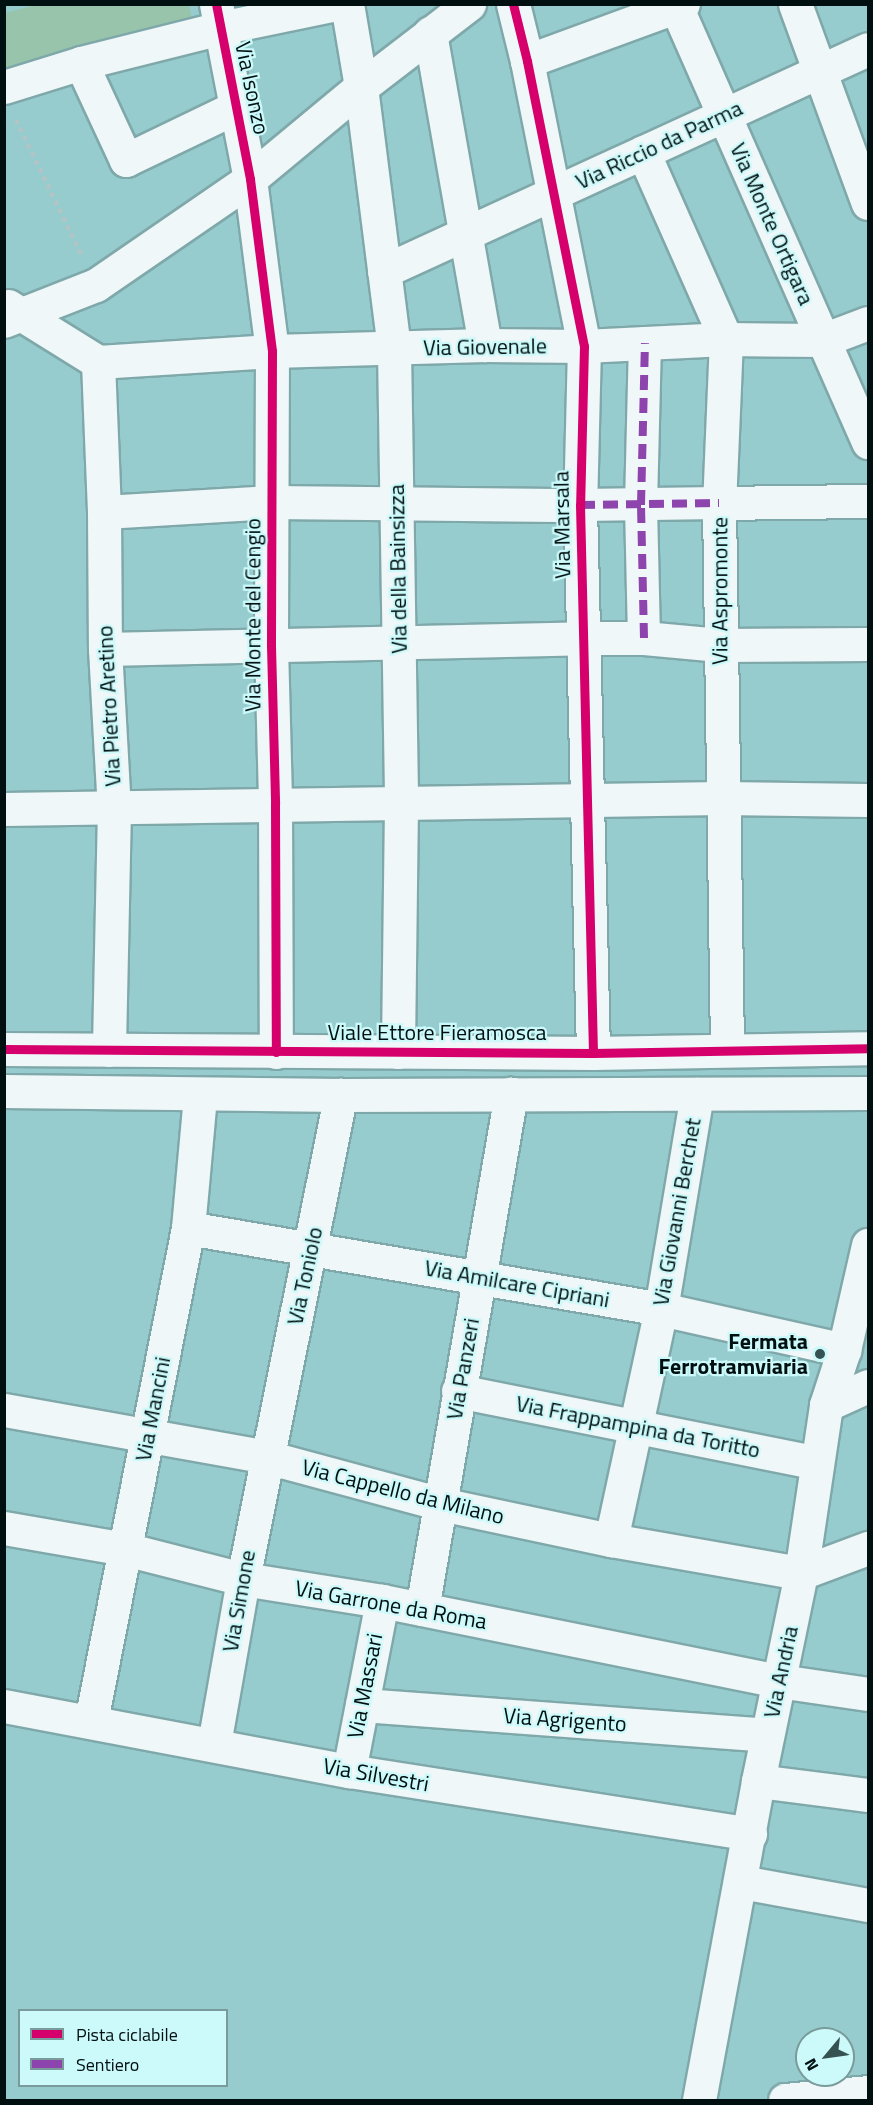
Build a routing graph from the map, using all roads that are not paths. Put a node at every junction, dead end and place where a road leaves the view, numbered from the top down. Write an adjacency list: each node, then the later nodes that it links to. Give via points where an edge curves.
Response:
1 (336, 4): 7 (street)
2 (347, 4): 14 (street, Via della Bainsizza)
3 (469, 4): 8 (street)
4 (513, 4): 10 (street, Via Marsala)
5 (795, 4): 12 (street)
6 (678, 5): 10 (street); 16 (street, Via Monte Ortigara)
7 (218, 16): 11 (street); 15 (street, Via Isonzo)
8 (430, 33): 14 (street); 21 (street)
9 (868, 49): 12 (street, Via Riccio da Parma)
10 (527, 61): 19 (street, Via Marsala)
11 (81, 63): 13 (street); 15 (street, via 126,160)
12 (818, 73): 16 (street, Via Riccio da Parma); 20 (street)
13 (4, 87)
14 (361, 87): 18 (street); 22 (street, Via della Bainsizza)
15 (236, 107): 18 (street, Via Isonzo)
16 (723, 114): 17 (street, Via Riccio da Parma); 26 (street, Via Monte Ortigara)
17 (643, 152): 19 (street, Via Riccio da Parma); 25 (street, Via Aspromonte)
18 (250, 179): 23 (street, via 96,285); 31 (street, Via Monte del Cengio)
19 (553, 195): 21 (street, Via Riccio da Parma); 29 (street, Via Marsala)
20 (868, 203)
21 (467, 235): 22 (street, Via Riccio da Parma); 28 (street)
22 (384, 270): 30 (street, Via della Bainsizza)
23 (10, 313): 32 (street)
24 (868, 323): 26 (street, Via Giovenale)
25 (726, 339): 26 (street, Via Giovenale); 27 (street, Via Giovenale); 37 (street, Via Aspromonte)
26 (823, 340): 33 (street, Via Monte Ortigara)
27 (645, 343): 29 (street, Via Giovenale); 39 (street)
28 (485, 345): 29 (street, Via Giovenale); 30 (street, Via Giovenale)
29 (584, 346): 38 (street, Via Marsala)
30 (394, 349): 31 (street, Via Giovenale); 36 (street, Via della Bainsizza)
31 (272, 351): 32 (street, Via Giovenale); 35 (street, Via Monte del Cengio)
32 (98, 362): 40 (street, Via Pietro Aretino)
33 (866, 433)
34 (868, 501): 37 (street)
35 (272, 502): 36 (street); 40 (street); 46 (street, Via Monte del Cengio)
36 (397, 502): 38 (street); 43 (street, Via della Bainsizza)
37 (719, 503): 39 (street); 45 (street, Via Aspromonte)
38 (580, 505): 39 (street); 41 (street, Via Marsala)
39 (641, 505): 42 (street)
40 (104, 512): 47 (street, Via Pietro Aretino)
41 (584, 638): 42 (street); 43 (street); 50 (street, Via Marsala)
42 (644, 638): 45 (street)
43 (400, 644): 46 (street); 51 (street, Via della Bainsizza)
44 (868, 644): 45 (street)
45 (720, 645): 48 (street, Via Aspromonte)
46 (271, 646): 47 (street); 52 (street, Via Monte del Cengio)
47 (105, 650): 53 (street, Via Pietro Aretino)
48 (722, 798): 49 (street); 50 (street); 55 (street, Via Aspromonte)
49 (868, 800)
50 (587, 801): 51 (street); 61 (street, Via Marsala)
51 (401, 803): 52 (street); 60 (street, Via della Bainsizza)
52 (275, 804): 53 (street); 59 (street, Via Monte del Cengio)
53 (114, 808): 54 (street); 58 (street, Via Pietro Aretino)
54 (4, 809)
55 (727, 1048): 56 (street, Viale Ettore Fieramosca); 61 (street, Viale Ettore Fieramosca)
56 (868, 1048)
57 (4, 1049): 58 (street, Viale Ettore Fieramosca)
58 (109, 1050): 59 (street, Viale Ettore Fieramosca)
59 (276, 1052): 60 (street, Viale Ettore Fieramosca)
60 (398, 1052): 61 (street, Viale Ettore Fieramosca)
61 (593, 1053)
62 (4, 1091): 66 (street)
63 (868, 1093): 65 (street)
64 (511, 1094): 65 (street); 67 (street); 71 (street, Via Panzeri)
65 (697, 1094): 72 (street, Via Giovanni Berchet)
66 (200, 1095): 67 (street); 68 (street, Via Mancini)
67 (341, 1095): 69 (street, Via Toniolo)
68 (188, 1228): 69 (street, Via Amilcare Cipriani); 79 (street, Via Mancini)
69 (311, 1249): 71 (street, Via Amilcare Cipriani); 80 (street, Via Toniolo)
70 (866, 1264): 73 (street, Via Andria)
71 (479, 1276): 72 (street, Via Amilcare Cipriani); 75 (street, Via Panzeri)
72 (661, 1309): 73 (street, Via Amilcare Cipriani); 78 (street, Via Giovanni Berchet)
73 (844, 1350): 76 (street, Via Andria)
74 (868, 1386): 76 (street)
75 (458, 1391): 78 (street, Via Frappampina da Toritto); 82 (street, Via Panzeri)
76 (826, 1405): 81 (street, Via Andria)
77 (4, 1410): 79 (street, Via Cappello da Milano)
78 (634, 1425): 81 (street, Via Frappampina da Toritto); 84 (street, Via Giovanni Berchet)
79 (148, 1436): 80 (street, Via Cappello da Milano); 86 (street, Via Mancini)
80 (267, 1457): 82 (street, Via Cappello da Milano); 88 (street, Via Simone)
81 (817, 1463): 87 (street, Via Andria)
82 (441, 1504): 84 (street, Via Cappello da Milano); 90 (street, Via Panzeri)
83 (4, 1528): 86 (street, Via Garrone da Roma)
84 (611, 1540): 87 (street, Via Cappello da Milano)
85 (868, 1548): 87 (street)
86 (125, 1549): 88 (street, Via Garrone da Roma); 95 (street, Via Mancini)
87 (801, 1573): 91 (street, Via Andria)
88 (243, 1579): 89 (street, Via Garrone da Roma); 97 (street, Via Simone)
89 (382, 1601): 90 (street, Via Garrone da Roma); 93 (street, Via Massari)
90 (422, 1609): 91 (street, Via Garrone da Roma)
91 (779, 1681): 92 (street, Via Garrone da Roma); 96 (street, Via Andria)
92 (868, 1694)
93 (362, 1705): 96 (street, Via Agrigento); 98 (street, Via Massari)
94 (4, 1706): 95 (street, Via Silvestri)
95 (91, 1721): 97 (street, Via Silvestri)
96 (767, 1736): 99 (street, Via Andria)
97 (214, 1744): 98 (street, Via Silvestri)
98 (349, 1771): 101 (street, Via Silvestri)
99 (758, 1781): 100 (street); 101 (street, Via Andria)
100 (868, 1796)
101 (750, 1834): 102 (street, Via Andria)
102 (741, 1882): 103 (street); 105 (street, Via Andria)
103 (868, 1905)
104 (868, 2092): 106 (street)
105 (699, 2100)
106 (785, 2100)

